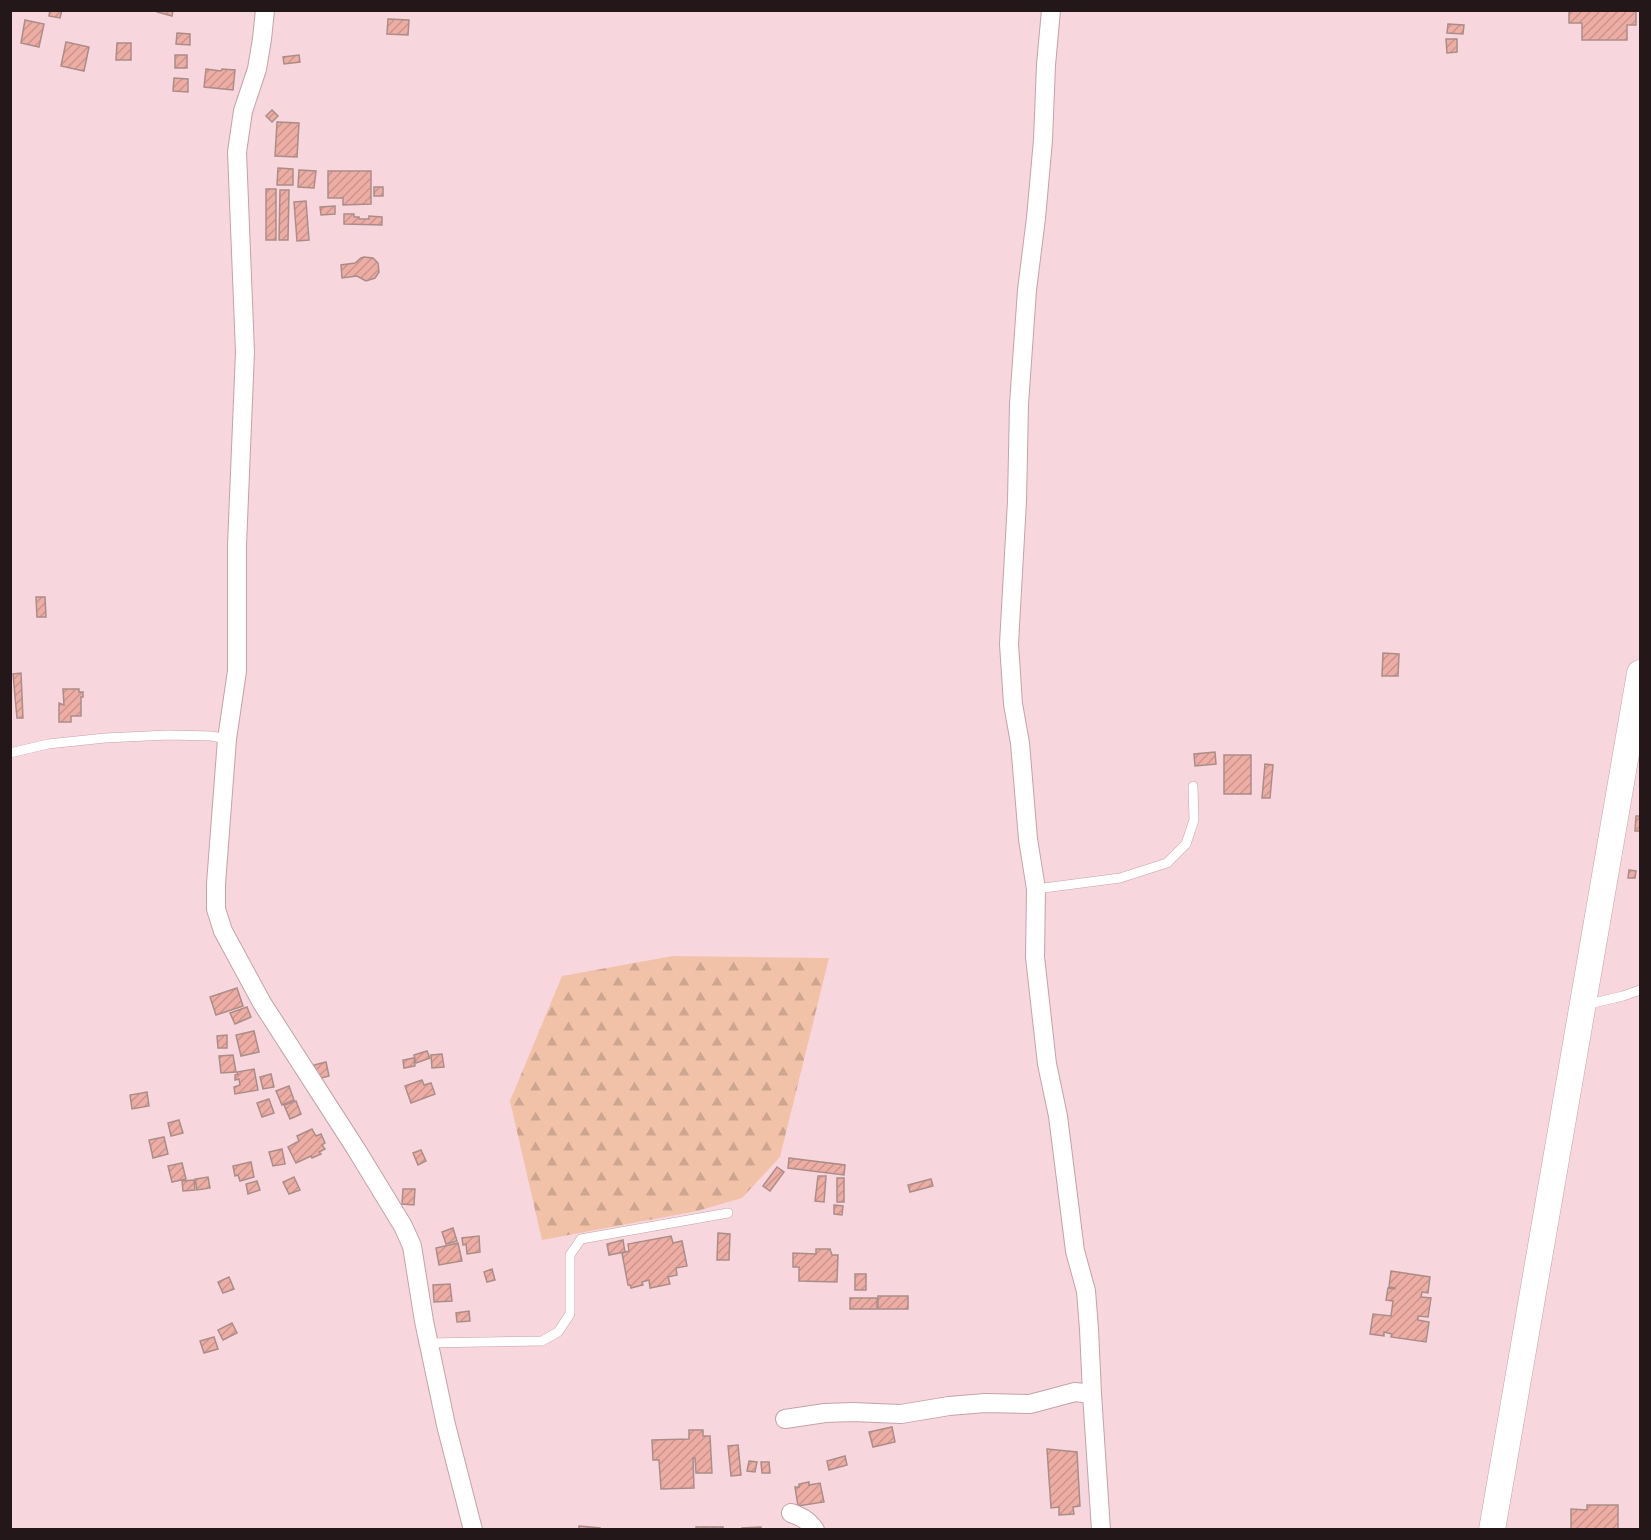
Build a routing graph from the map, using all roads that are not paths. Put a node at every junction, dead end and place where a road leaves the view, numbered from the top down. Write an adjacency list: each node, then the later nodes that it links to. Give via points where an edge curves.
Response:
1 (265, 10): 4 (street, via 257,69 243,111 237,152 245,352 237,545 237,671)
2 (1051, 10): 7 (street, via 1019,404 1009,644)
3 (1641, 673): 9 (main road)
4 (227, 740): 5 (lane, via 168,735 105,738); 11 (street, via 216,884 216,909 223,931 262,1003 408,1236)
5 (10, 753)
6 (1193, 786): 7 (lane, via 1194,820 1186,844 1167,863 1120,878)
7 (1036, 889): 12 (street, via 1035,957 1075,1251 1086,1291)
8 (1641, 990): 9 (lane)
9 (1583, 1005): 18 (main road)
10 (728, 1213): 11 (lane, via 581,1239 570,1255 570,1314 558,1332 542,1341)
11 (429, 1343): 15 (street)
12 (1092, 1394): 13 (street, via 1075,1392 1030,1404 985,1403 901,1414 825,1413); 17 (street)
13 (785, 1419)
14 (791, 1513): 16 (street, via 801,1516)
15 (473, 1530)
16 (815, 1530)
17 (1101, 1530)
18 (1492, 1530)

